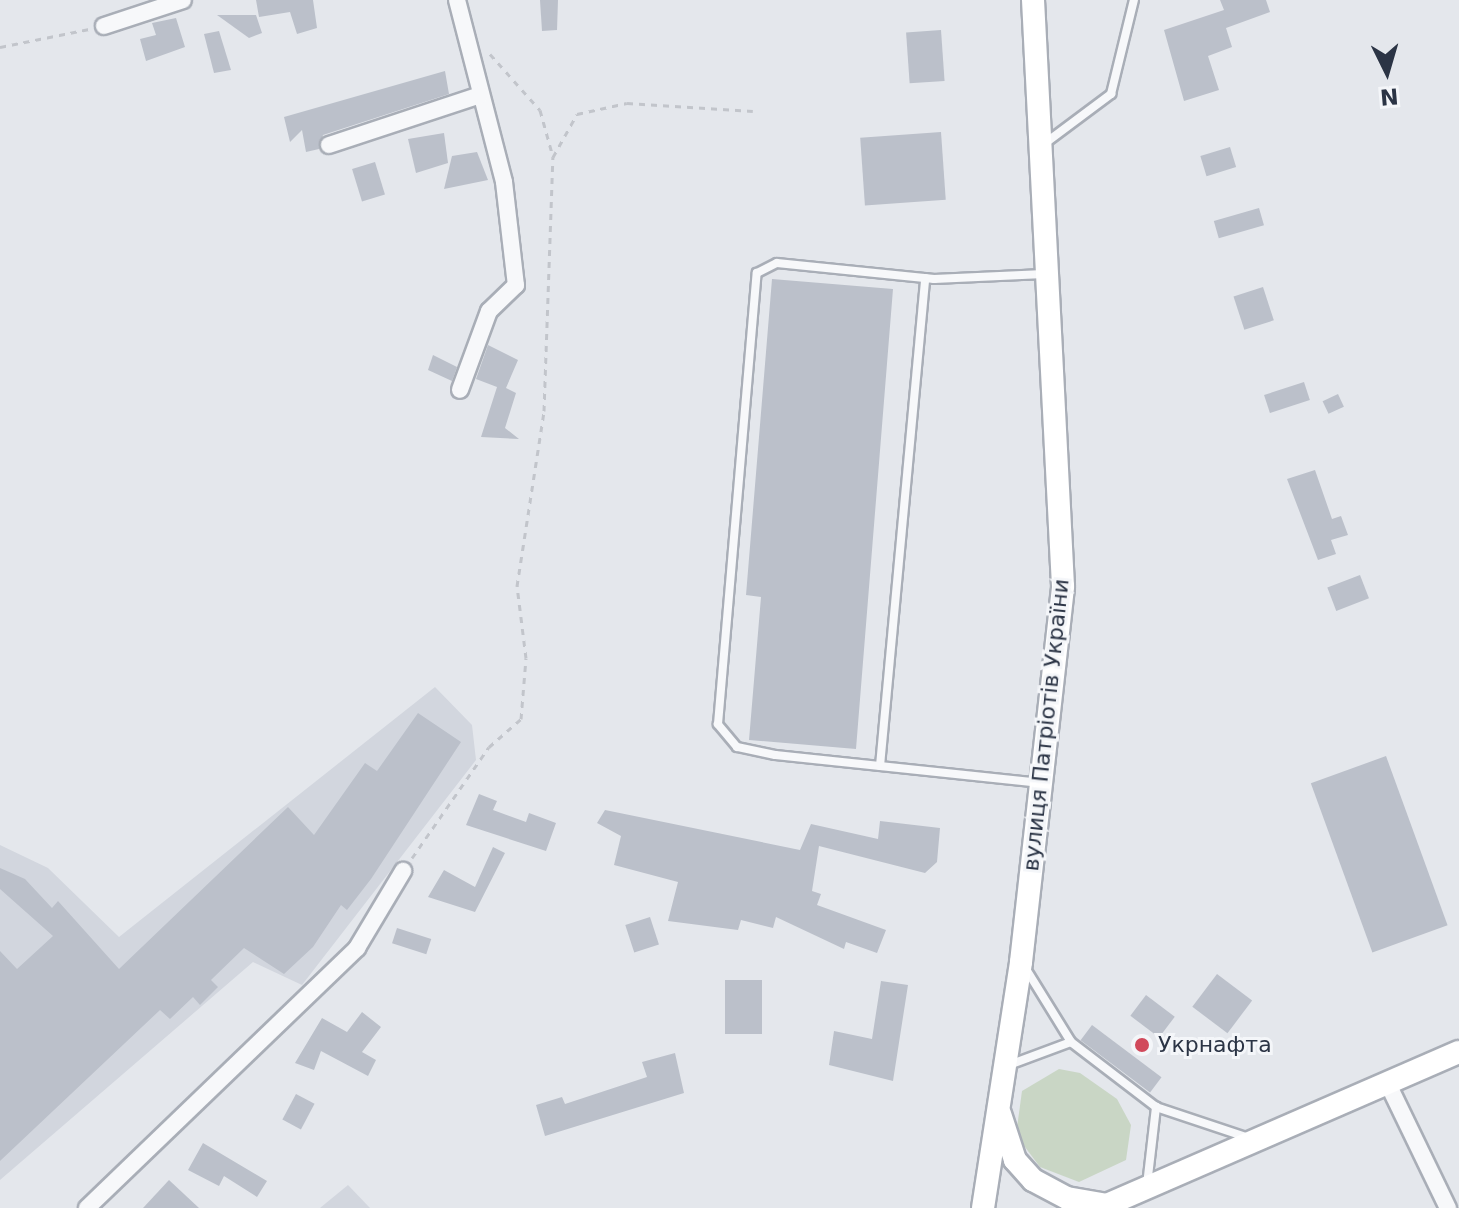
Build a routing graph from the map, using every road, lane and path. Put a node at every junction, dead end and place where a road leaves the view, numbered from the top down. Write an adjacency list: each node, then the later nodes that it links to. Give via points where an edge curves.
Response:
1 (183, 0): 5 (street)
2 (457, 0): 6 (street)
3 (1033, 0): 11 (main road, вулиця Патріотів України)
4 (1134, 0): 11 (lane, via 1111,94)
5 (104, 26): 7 (path)
6 (465, 34): 8 (street); 12 (path, via 540,110)
7 (0, 47)
8 (480, 95): 10 (street); 15 (street, via 504,182 516,285 489,311)
9 (753, 111): 12 (path, via 627,103 577,114)
10 (329, 145)
11 (1040, 147): 13 (main road, вулиця Патріотів України)
12 (553, 157): 18 (path, via 544,411 517,586 526,658 521,719 489,747)
13 (1047, 274): 14 (lane); 17 (main road, вулиця Патріотів України, via 1063,586)
14 (925, 278): 16 (lane); 16 (lane, via 777,263 757,273 718,724 737,747)
15 (460, 390)
16 (880, 766): 17 (lane)
17 (1041, 783): 19 (main road, вулиця Патріотів України)
18 (403, 871): 28 (street, via 357,948)
19 (1021, 962): 20 (lane); 22 (main road, вулиця Патріотів України)
20 (1071, 1042): 22 (lane); 24 (lane)
21 (1459, 1052): 23 (main road)
22 (1005, 1067): 25 (main road, вулиця Патріотів України)
23 (1388, 1084): 26 (main road); 30 (street)
24 (1156, 1107): 26 (lane); 27 (lane)
25 (998, 1109): 27 (main road, via 1015,1160 1033,1180 1067,1198); 29 (main road, вулиця Патріотів України)
26 (1257, 1141): 27 (main road)
27 (1120, 1201)
28 (87, 1208)
29 (983, 1208)
30 (1448, 1208)

